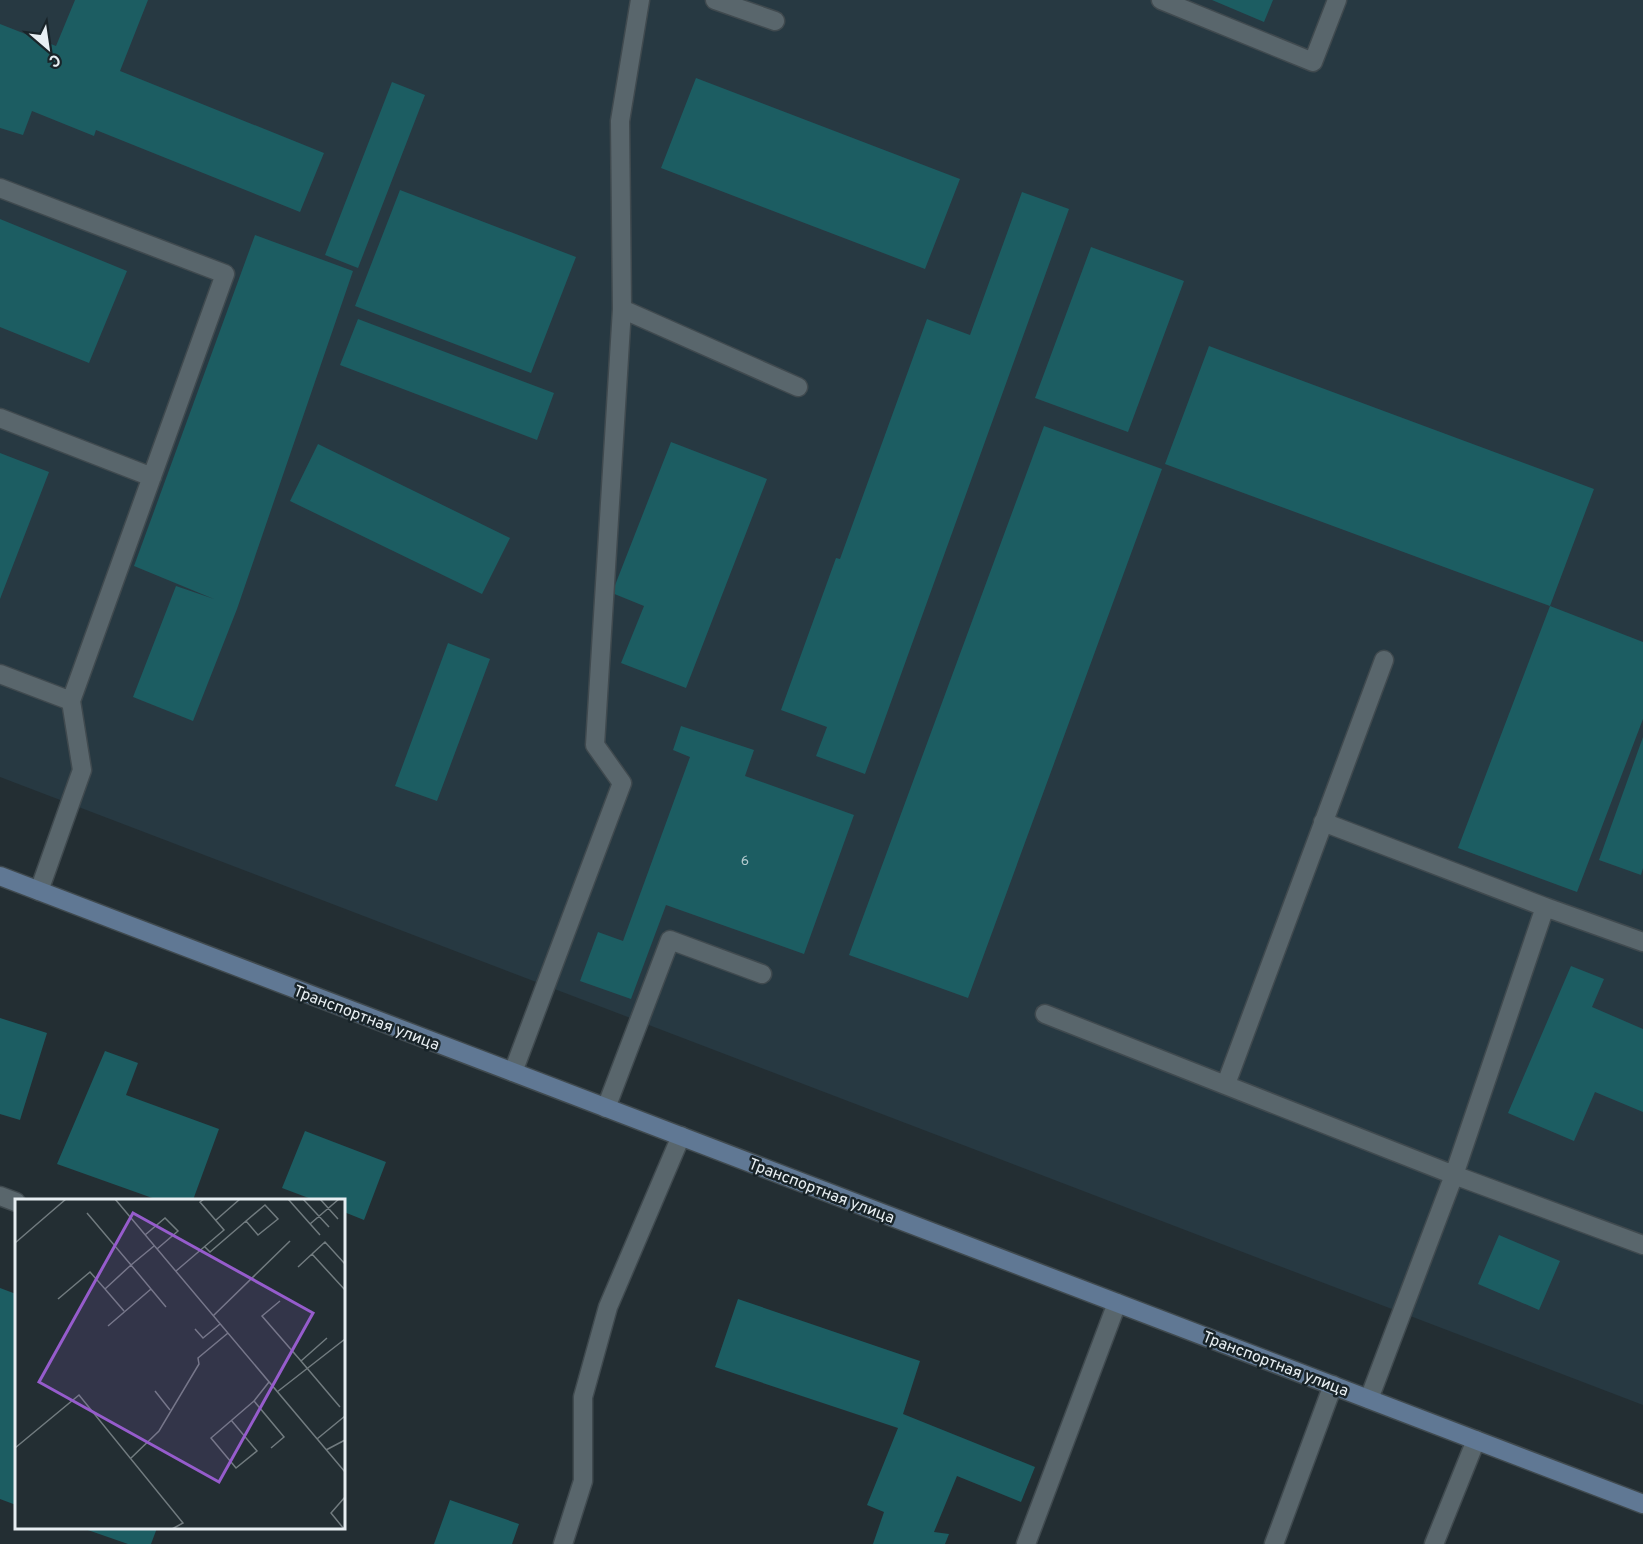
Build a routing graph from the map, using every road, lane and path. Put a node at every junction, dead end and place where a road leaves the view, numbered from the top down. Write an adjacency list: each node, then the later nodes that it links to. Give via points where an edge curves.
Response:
1 (640, 0): 7 (lane, via 620,121)
2 (715, 0): 5 (lane)
3 (1161, 0): 4 (lane, via 1312,62)
4 (1337, 0)
5 (774, 21)
6 (0, 188): 10 (lane, via 225,274)
7 (622, 309): 8 (lane); 21 (lane, via 595,745 622,783)
8 (798, 387)
9 (0, 418): 10 (lane)
10 (152, 477): 13 (lane)
11 (1383, 660): 14 (lane)
12 (0, 674): 13 (lane)
13 (71, 701): 16 (lane, via 82,770)
14 (1323, 822): 17 (lane); 22 (lane)
15 (0, 876): 16 (main road, Транспортная улица)
16 (39, 891): 21 (main road, Транспортная улица)
17 (1545, 907): 18 (lane); 25 (lane)
18 (1643, 942)
19 (762, 974): 23 (lane, via 670,940)
20 (1045, 1014): 22 (lane)
21 (513, 1072): 23 (main road, Транспортная улица)
22 (1226, 1084): 25 (lane)
23 (606, 1108): 24 (main road, Транспортная улица)
24 (681, 1136): 29 (main road, Транспортная улица); 34 (lane, via 608,1307 583,1397 583,1481)
25 (1454, 1175): 28 (lane); 31 (lane)
26 (0, 1196): 27 (lane)
27 (15, 1202)
28 (1643, 1245)
29 (1117, 1303): 30 (main road, Транспортная улица); 35 (lane)
30 (1334, 1385): 31 (main road, Транспортная улица); 36 (lane)
31 (1369, 1399): 32 (main road, Транспортная улица)
32 (1476, 1440): 33 (main road, Транспортная улица); 37 (lane)
33 (1643, 1504)
34 (563, 1544)
35 (1026, 1544)
36 (1275, 1544)
37 (1434, 1544)

